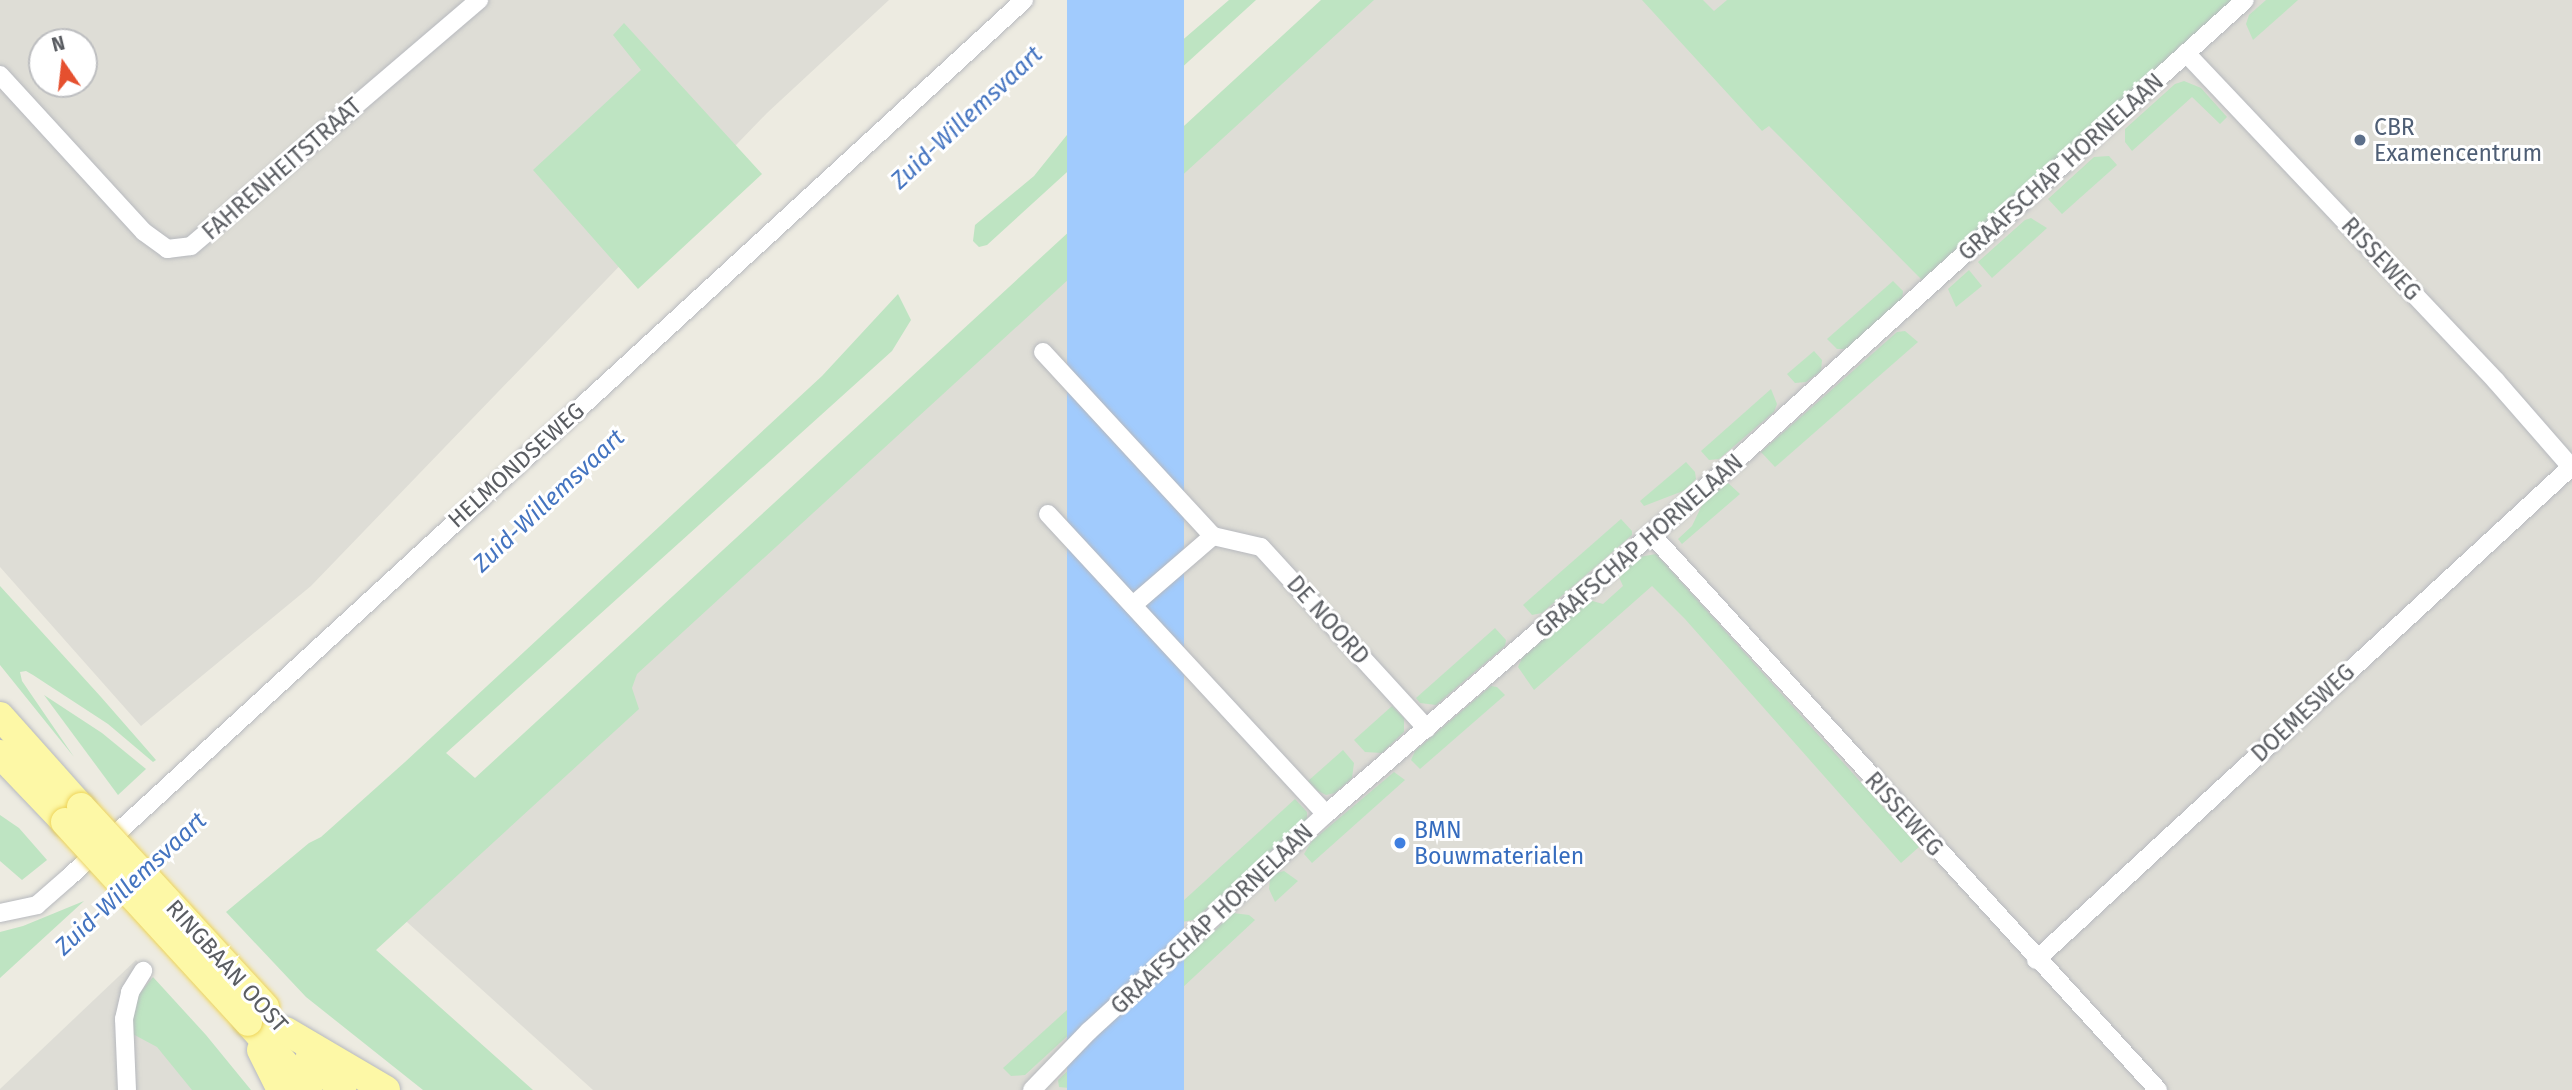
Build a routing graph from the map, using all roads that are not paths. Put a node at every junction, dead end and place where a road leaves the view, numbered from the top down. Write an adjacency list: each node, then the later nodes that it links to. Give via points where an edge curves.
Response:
1 (480, 0): 5 (street, FAHRENHEITSTRAAT, via 191,246 167,249 144,232)
2 (1024, 0): 17 (street, HELMONDSEWEG, via 68,878 37,905)
3 (2245, 0): 4 (street, GRAAFSCHAP HORNELAAN)
4 (2186, 53): 7 (street, RISSEWEG, via 2496,381); 9 (street, GRAAFSCHAP HORNELAAN)
5 (0, 75)
6 (1043, 352): 10 (street)
7 (2571, 468): 18 (street, DOEMESWEG)
8 (1048, 514): 11 (street)
9 (1652, 535): 13 (street, GRAAFSCHAP HORNELAAN); 18 (street, RISSEWEG)
10 (1213, 536): 11 (street); 13 (street, DE NOORD, via 1261,547)
11 (1132, 605): 16 (street)
12 (0, 716): 15 (main road, RINGBAAN OOST)
13 (1427, 729): 16 (street, GRAAFSCHAP HORNELAAN)
14 (0, 754): 15 (main road, RINGBAAN OOST)
15 (73, 814): 20 (main road, RINGBAAN OOST, bridge)
16 (1326, 814): 27 (street, GRAAFSCHAP HORNELAAN)
17 (0, 913)
18 (2036, 960): 28 (street, RISSEWEG)
19 (142, 971): 22 (street, via 130,992 124,1019)
20 (256, 1014): 21 (main road, RINGBAAN OOST); 23 (main road); 24 (main road, RINGBAAN OOST)
21 (286, 1031): 25 (main road, RINGBAAN OOST); 26 (main road)
22 (127, 1090)
23 (281, 1090)
24 (308, 1090)
25 (342, 1090)
26 (386, 1090)
27 (1032, 1090)
28 (2158, 1090)

